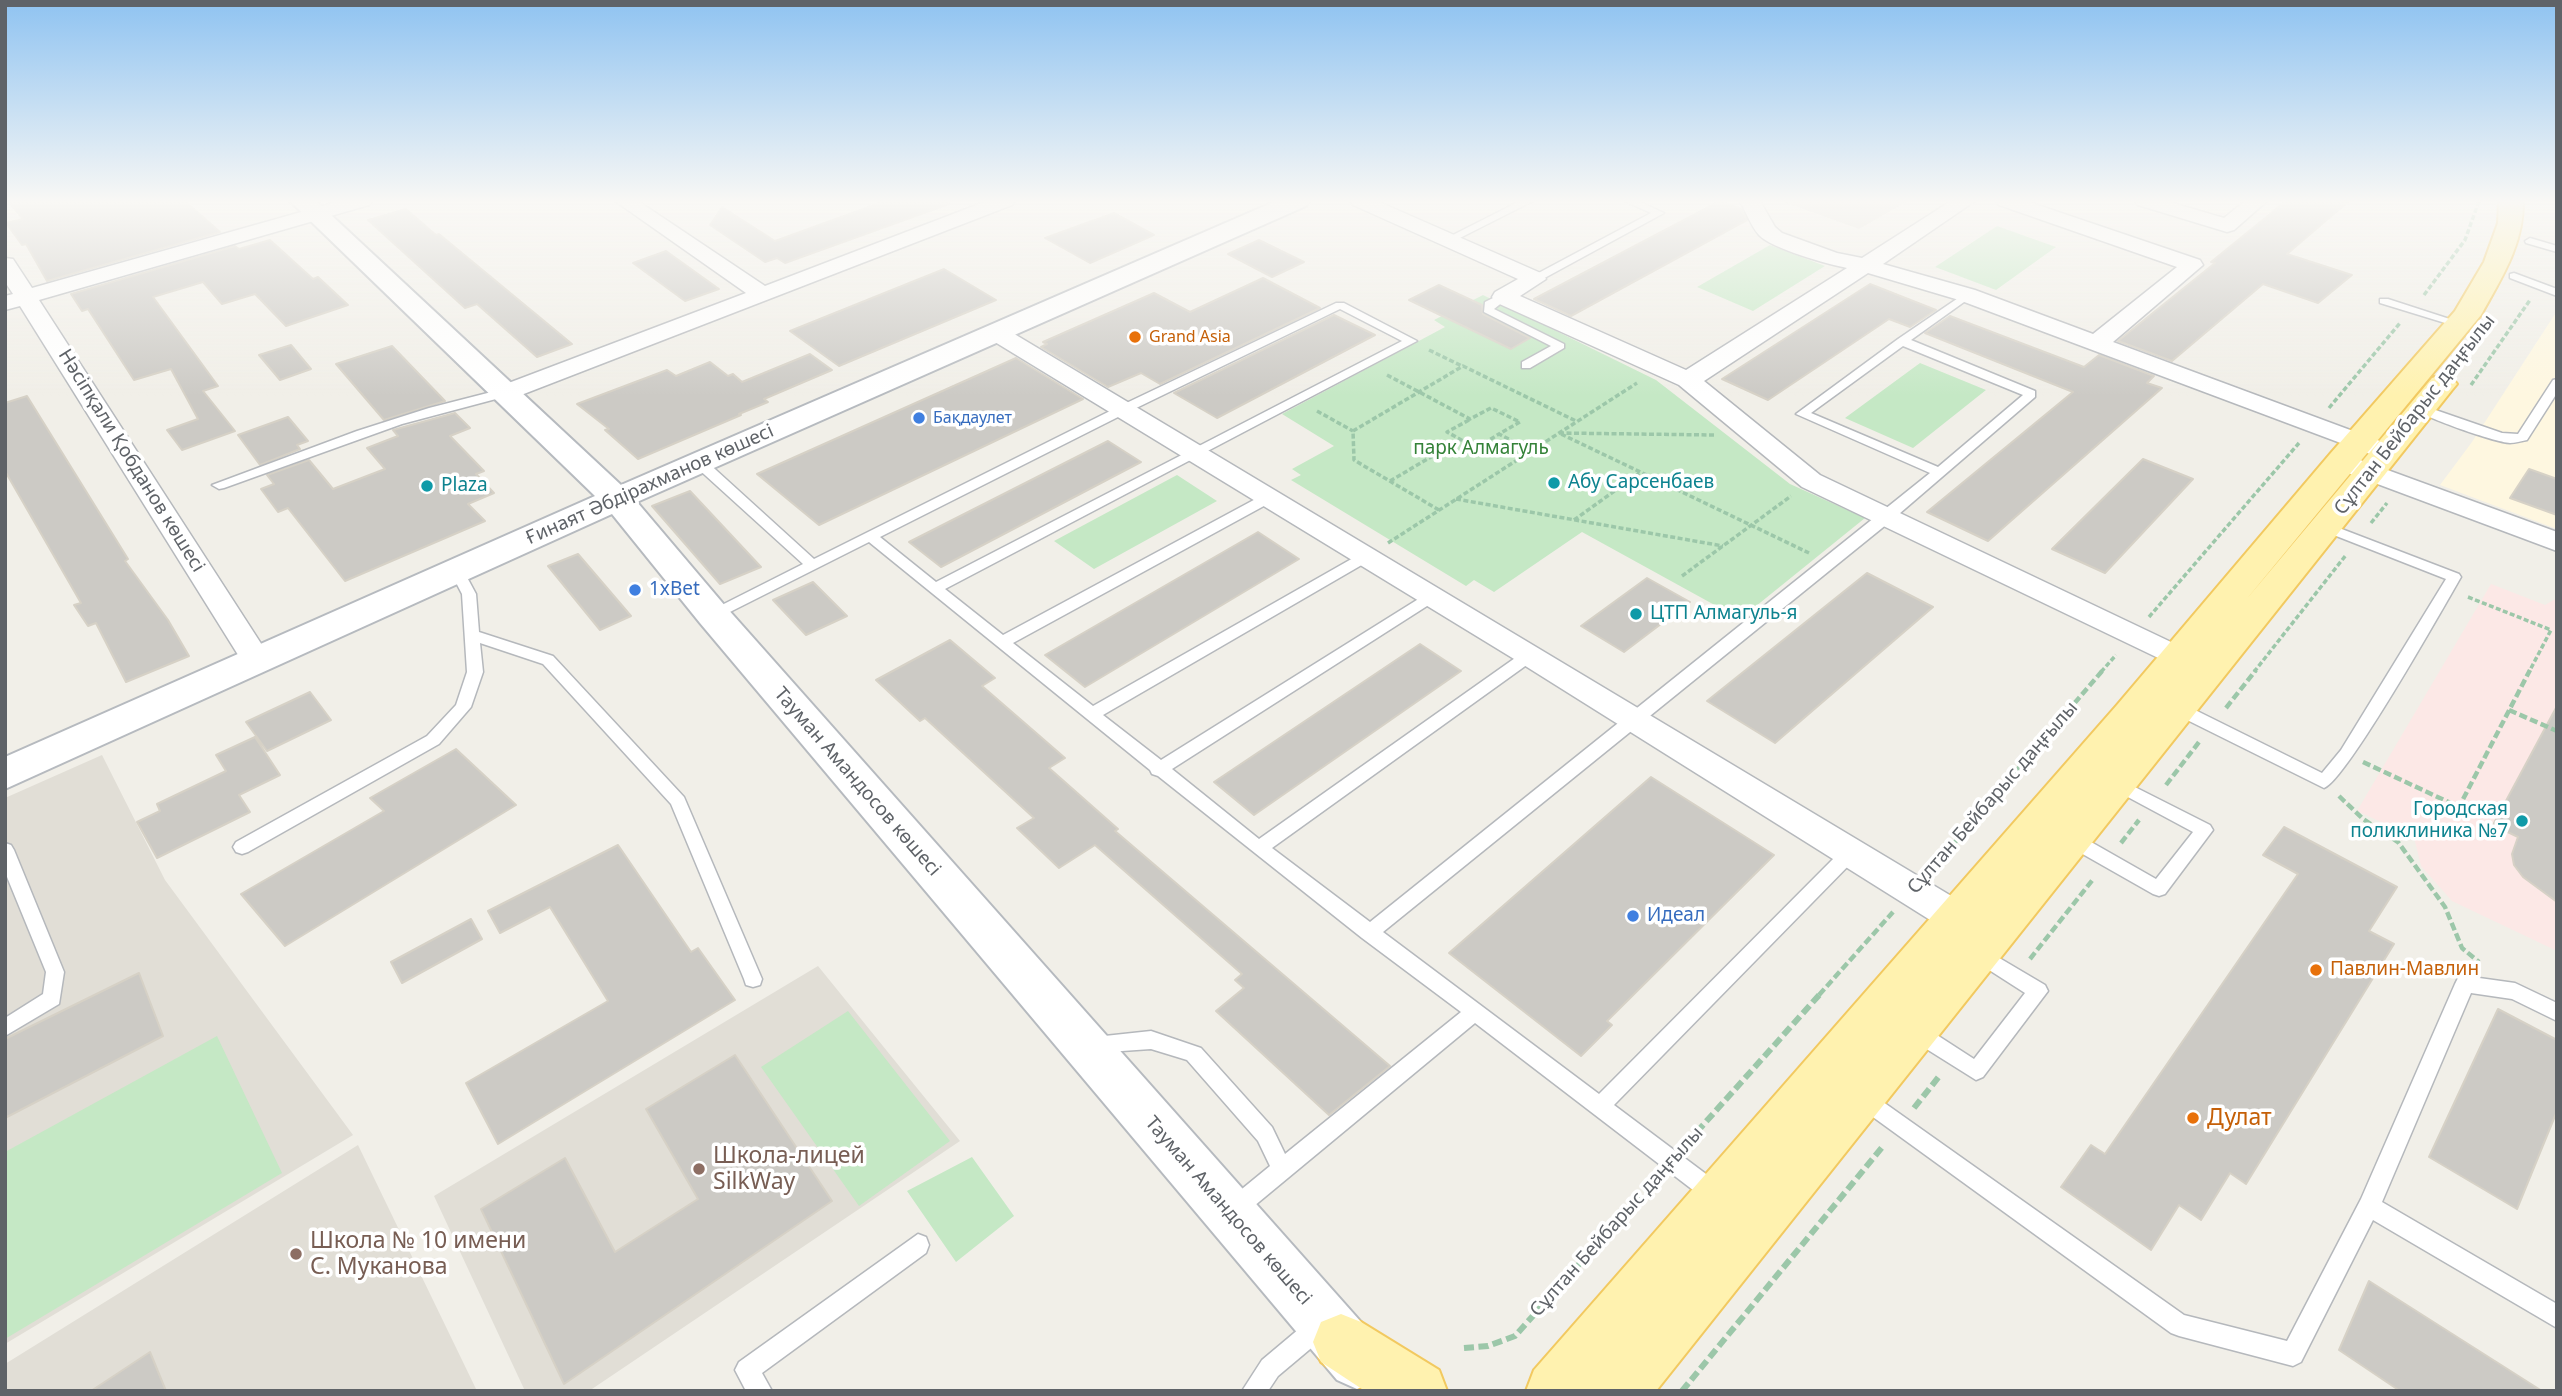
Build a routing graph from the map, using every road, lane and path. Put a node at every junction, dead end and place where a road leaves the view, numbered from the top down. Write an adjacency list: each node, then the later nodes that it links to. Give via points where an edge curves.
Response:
1 (6, 266): 22 (street, Нәсіпқали Қобданов көшесі)
2 (125, 266): 22 (street)
3 (373, 266): 34 (main road, Тауман Амандосов көшесі)
4 (721, 266): 18 (street)
5 (832, 266): 18 (street)
6 (1145, 266): 26 (main road, Ғинаят Әбдірахманов көшесі)
7 (1506, 266): 17 (street)
8 (1559, 266): 17 (lane)
9 (1862, 266): 32 (street)
10 (1868, 266): 20 (street)
11 (2191, 266): 28 (street)
12 (2449, 266): 24 (path, Сұлтан Бейбарыс даңғылы)
13 (2494, 266): 25 (main road, Сұлтан Бейбарыс даңғылы)
14 (2533, 266): 37 (main road, Сұлтан Бейбарыс даңғылы)
15 (2533, 266): 37 (path)
16 (2537, 266): 19 (lane)
17 (1535, 279): 21 (street)
18 (761, 293): 34 (street)
19 (2557, 293)
20 (1968, 295): 27 (lane); 28 (street)
21 (1503, 297): 29 (lane, via 1489,304 1488,310 1560,346); 30 (street)
22 (17, 300): 78 (street, Нәсіпқали Қобданов көшесі)
23 (2384, 301): 24 (lane)
24 (2412, 309): 25 (lane); 40 (path, Сұлтан Бейбарыс даңғылы)
25 (2459, 324): 47 (main road, Сұлтан Бейбарыс даңғылы)
26 (998, 334): 36 (street); 48 (main road, Ғинаят Әбдірахманов көшесі)
27 (1902, 341): 50 (lane, via 2031,394); 50 (lane, via 1802,414)
28 (2097, 343): 40 (street)
29 (1526, 365)
30 (1661, 367): 32 (street); 39 (path)
31 (1380, 372): 35 (path)
32 (1688, 380): 43 (street)
33 (2557, 383): 37 (lane, via 2522,437 2511,439)
34 (508, 392): 53 (lane, via 442,406); 55 (main road, Тауман Амандосов көшесі)
35 (1418, 392): 38 (path); 39 (path, via 1463,366); 51 (path, via 1353,431 1354,460)
36 (1122, 410): 46 (street); 46 (lane, via 1340,305 1411,341); 62 (lane)
37 (2435, 414): 47 (main road, Сұлтан Бейбарыс даңғылы)
38 (1470, 419): 42 (path, via 1491,408 1520,422); 44 (path, via 1447,432)
39 (1576, 422): 41 (path)
40 (2315, 425): 47 (street); 75 (path, Сұлтан Бейбарыс даңғылы)
41 (1559, 433): 43 (path); 45 (path); 49 (path)
42 (1499, 434): 44 (path, via 1476,448); 45 (path)
43 (1756, 436): 52 (street)
44 (1461, 440): 51 (path)
45 (1531, 451): 56 (path)
46 (1195, 453): 54 (street); 70 (lane)
47 (2372, 462): 61 (main road, Сұлтан Бейбарыс даңғылы); 61 (path); 63 (street); 79 (main road, Сұлтан Бейбарыс даңғылы)
48 (699, 463): 55 (main road, Ғинаят Әбдірахманов көшесі); 67 (lane)
49 (1641, 472): 59 (path); 60 (path)
50 (1939, 472): 58 (lane)
51 (1390, 481): 57 (path)
52 (1811, 481): 58 (street); 60 (path)
53 (219, 485)
54 (1269, 498): 65 (street); 76 (lane)
55 (617, 499): 68 (main road, Ғинаят Әбдірахманов көшесі); 73 (main road, Тауман Амандосов көшесі)
56 (1456, 499): 57 (path); 59 (path)
57 (1439, 510): 65 (path)
58 (1886, 517): 66 (lane); 75 (street)
59 (1574, 520): 64 (path)
60 (1754, 525): 64 (path); 66 (path)
61 (2342, 533): 71 (lane, via 2454,578); 79 (main road, Сұлтан Бейбарыс даңғылы); 82 (path)
62 (870, 536): 67 (lane); 70 (lane)
63 (2557, 542)
64 (1723, 546): 69 (path)
65 (1367, 556): 72 (street); 81 (lane)
66 (1829, 563): 83 (lane)
67 (812, 565): 73 (lane)
68 (457, 571): 74 (lane, via 469,594); 78 (main road, Ғинаят Әбдірахманов көшесі)
69 (1682, 576)
70 (936, 588): 76 (lane)
71 (2446, 589): 80 (path, via 2551,630); 85 (lane)
72 (1433, 596): 77 (street); 86 (lane)
73 (713, 615): 107 (main road, Тауман Амандосов көшесі)
74 (472, 635): 92 (lane, via 475,672 463,707 433,740); 101 (lane, via 548,660 678,801)
75 (2132, 636): 79 (street); 97 (path, Сұлтан Бейбарыс даңғылы)
76 (1004, 641): 81 (lane)
77 (1530, 655): 83 (street); 93 (lane)
78 (256, 660): 87 (main road, Ғинаят Әбдірахманов көшесі)
79 (2192, 664): 82 (main road, Сұлтан Бейбарыс даңғылы); 99 (main road, Сұлтан Бейбарыс даңғылы, via 2131,715)
80 (2509, 710): 84 (path); 85 (path, via 2459,807)
81 (1092, 715): 86 (lane)
82 (2196, 718): 88 (lane); 89 (main road, Сұлтан Бейбарыс даңғылы); 90 (path)
83 (1633, 719): 95 (street); 98 (lane)
84 (2557, 731)
85 (2347, 754): 88 (lane)
86 (1158, 770): 93 (lane)
87 (5, 774)
88 (2324, 782): 102 (path, via 2363,819 2399,842 2445,907 2462,948)
89 (2117, 784): 90 (lane); 91 (main road, Сұлтан Бейбарыс даңғылы)
90 (2153, 803): 96 (path); 96 (lane, via 2204,830 2159,889)
91 (2071, 839): 96 (lane); 99 (main road, Сұлтан Бейбарыс даңғылы)
92 (242, 848)
93 (1259, 848): 98 (lane)
94 (5, 850): 105 (lane, via 55,972 52,999)
95 (1851, 852): 97 (street); 110 (lane)
96 (2108, 860): 100 (path)
97 (1912, 891): 99 (street); 112 (path, Сұлтан Бейбарыс даңғылы)
98 (1369, 933): 103 (lane)
99 (1975, 937): 100 (lane); 106 (main road, Сұлтан Бейбарыс даңғылы); 114 (main road, Сұлтан Бейбарыс даңғылы)
100 (2016, 977): 108 (lane, via 2038,991 1976,1071)
101 (753, 979)
102 (2515, 991): 104 (lane); 115 (lane, via 2465,984)
103 (1475, 1012): 110 (lane); 113 (lane)
104 (2557, 1013)
105 (5, 1028)
106 (1914, 1030): 108 (lane); 109 (main road, Сұлтан Бейбарыс даңғылы)
107 (1084, 1044): 113 (lane, via 1151,1040 1194,1054 1265,1134); 116 (main road, Тауман Амандосов көшесі)
108 (1954, 1057): 111 (path)
109 (1860, 1096): 111 (lane); 126 (main road, Сұлтан Бейбарыс даңғылы)
110 (1600, 1106): 112 (lane)
111 (1901, 1125): 115 (lane, via 2179,1325 2293,1354); 127 (path)
112 (1672, 1160): 114 (lane); 119 (path, Сұлтан Бейбарыс даңғылы, via 1515,1336 1488,1346)
113 (1282, 1169): 116 (lane)
114 (1719, 1196): 125 (main road, Сұлтан Бейбарыс даңғылы)
115 (2369, 1206): 118 (lane)
116 (1230, 1213): 120 (main road, Тауман Амандосов көшесі)
117 (918, 1245): 121 (lane, via 747,1370)
118 (2557, 1317)
119 (1464, 1348)
120 (1343, 1352): 122 (lane, via 1270,1368); 123 (main road, Тауман Амандосов көшесі); 124 (main road)
121 (760, 1391)
122 (1254, 1391)
123 (1383, 1391)
124 (1418, 1391)
125 (1555, 1391)
126 (1619, 1391)
127 (1682, 1391)

